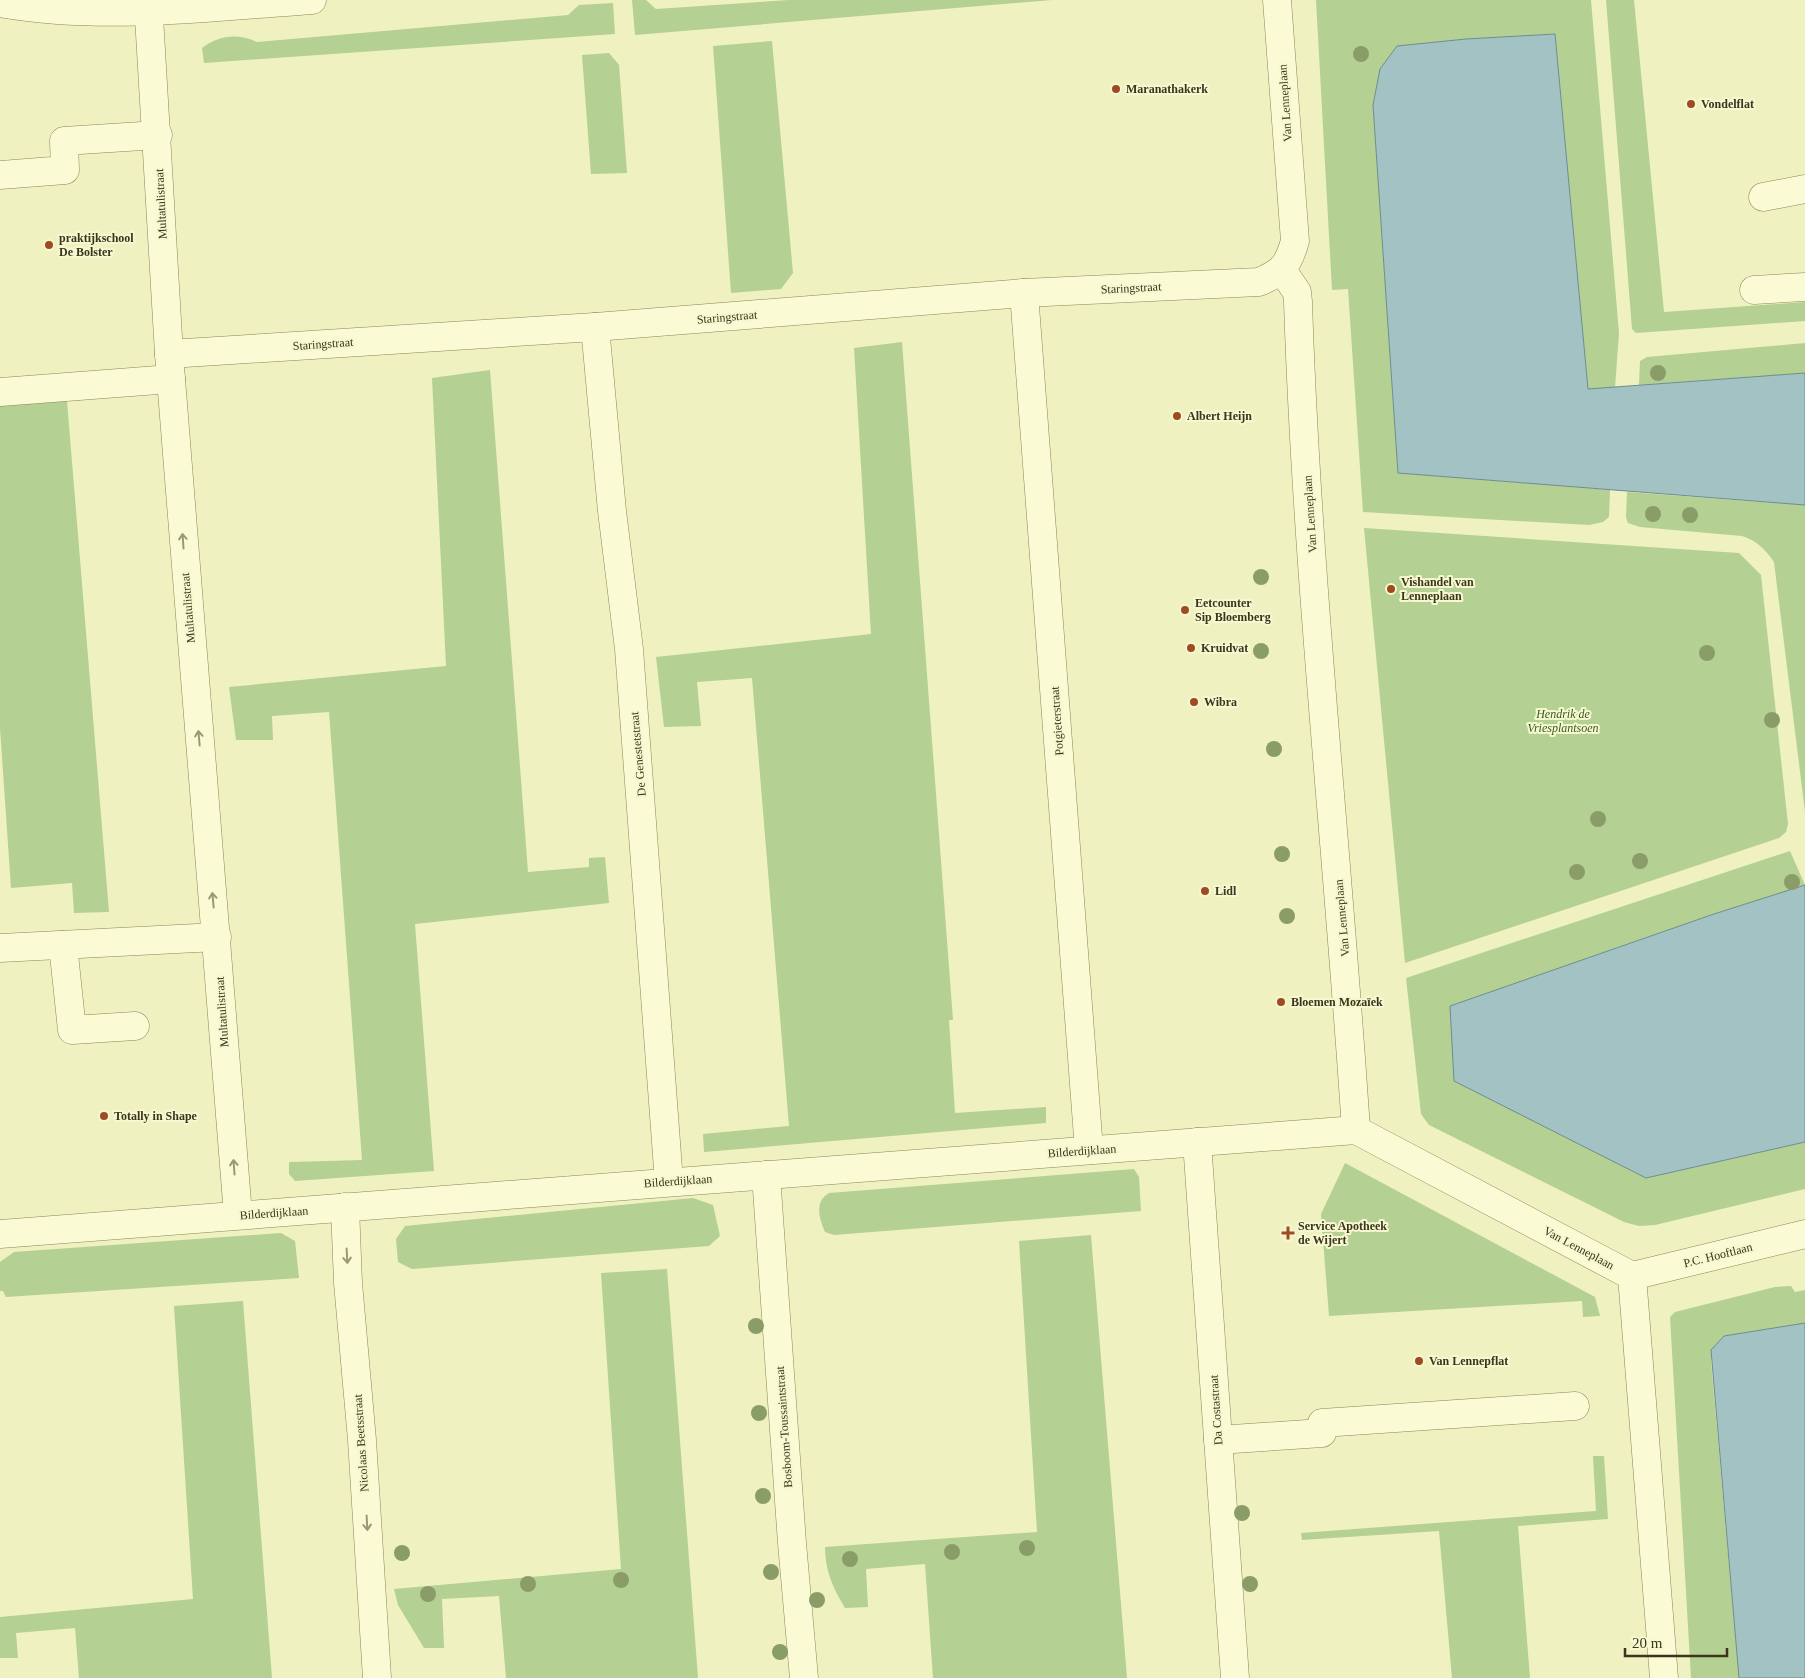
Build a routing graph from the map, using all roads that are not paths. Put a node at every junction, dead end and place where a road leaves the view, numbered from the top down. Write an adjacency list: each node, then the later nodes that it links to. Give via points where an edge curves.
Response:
1 (312, 0): 4 (street)
2 (1277, 0): 9 (street, Van Lenneplaan, via 1295,241)
3 (0, 3): 4 (street, via 34,9)
4 (149, 6): 5 (street, Multatulistraat)
5 (158, 135): 6 (street, via 64,140 65,170); 14 (street, Multatulistraat)
6 (0, 175)
7 (1805, 190): 8 (street)
8 (1763, 197)
9 (1282, 270): 12 (street, Staringstraat, via 1259,282); 20 (street, Van Lenneplaan, via 1297,292 1298,302 1310,520)
10 (1805, 287): 11 (street)
11 (1754, 290)
12 (1024, 293): 13 (street, Staringstraat); 22 (street, Potgieterstraat)
13 (595, 327): 14 (street, Staringstraat); 24 (street, De Genestetstraat, via 629,649)
14 (170, 367): 15 (street, Staringstraat); 16 (street, Multatulistraat, one-way to 14)
15 (0, 392)
16 (217, 937): 17 (street); 26 (street, Multatulistraat, one-way to 16)
17 (63, 945): 18 (street); 19 (street, via 72,1030)
18 (0, 948)
19 (134, 1026)
20 (1356, 1130): 21 (street, Bilderdijklaan); 29 (street, Van Lenneplaan)
21 (1196, 1142): 22 (street, Bilderdijklaan); 31 (street, Da Costastraat)
22 (1089, 1150): 23 (street, Bilderdijklaan)
23 (766, 1175): 24 (street, Bilderdijklaan); 33 (street, Bosboom-Toussaintstraat)
24 (669, 1182): 25 (street, Bilderdijklaan)
25 (345, 1208): 26 (street, Bilderdijklaan); 32 (street, Nicolaas Beetsstraat, one-way to 32)
26 (238, 1216): 27 (street, Bilderdijklaan)
27 (0, 1234)
28 (1805, 1234): 29 (street, P.C. Hooftlaan)
29 (1632, 1276): 35 (street)
30 (1575, 1406): 31 (street, via 1322,1423 1322,1433)
31 (1218, 1440): 34 (street, Da Costastraat)
32 (377, 1678)
33 (804, 1678)
34 (1235, 1678)
35 (1664, 1678)

